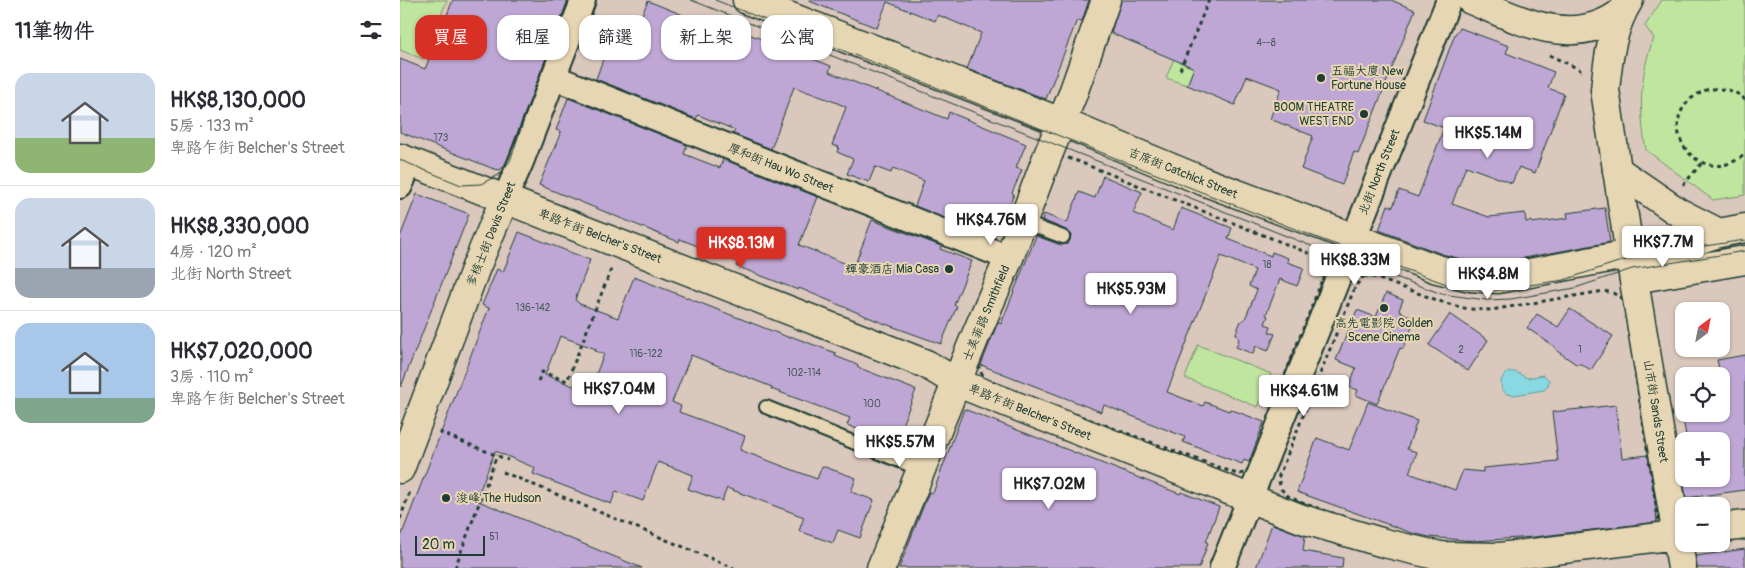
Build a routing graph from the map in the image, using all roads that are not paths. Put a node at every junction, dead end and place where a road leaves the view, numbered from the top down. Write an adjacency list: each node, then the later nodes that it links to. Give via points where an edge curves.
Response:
1 (583, 0): 7 (street, 爹核士街 Davis Street)
2 (747, 0): 8 (main road, 吉席街 Catchick Street)
3 (1106, 0): 8 (main road, 士美菲路 Smithfield)
4 (1449, 0): 15 (street, 北街 North Street)
5 (1471, 0): 6 (main road, via 1532,25 1572,31 1611,20)
6 (1625, 6): 10 (main road, 山市街 Sands Street, via 1608,63 1594,84)
7 (553, 77): 11 (street, 爹核士街 Davis Street); 16 (street, 厚和街 Hau Wo Street)
8 (1061, 122): 12 (main road, 士美菲路 Smithfield); 15 (main road, 吉席街 Catchick Street)
9 (403, 168): 11 (main road, 卑路乍街 Belcher's Street)
10 (1616, 170): 13 (main road, via 1678,212); 18 (main road, 山市街 Sands Street)
11 (505, 198): 19 (main road, 卑路乍街 Belcher's Street, via 926,364); 22 (main road, 爹核士街 Davis Street, via 476,267)
12 (1028, 224): 14 (lane); 16 (main road, 士美菲路 Smithfield)
13 (1732, 231): 18 (main road, via 1688,242)
14 (1063, 237)
15 (1353, 238): 18 (main road, 吉席街 Catchick Street, via 1437,270 1487,279); 23 (street, 北街 North Street)
16 (1009, 258): 19 (main road, 士美菲路 Smithfield)
17 (1745, 260): 18 (main road)
18 (1632, 267): 24 (main road, 山市街 Sands Street)
19 (956, 382): 21 (main road, 士美菲路 Smithfield); 23 (main road, 卑路乍街 Belcher's Street)
20 (766, 407): 21 (lane)
21 (922, 470): 29 (main road, 士美菲路 Smithfield)
22 (407, 476)
23 (1250, 498): 27 (main road, 卑路乍街 Belcher's Street, via 1302,519 1440,556 1500,557); 30 (street, 北街 North Street)
24 (1675, 507)
25 (1745, 524): 26 (main road)
26 (1730, 526)
27 (1675, 536)
28 (1681, 552): 31 (main road, 山市街 Sands Street)
29 (882, 568)
30 (1222, 568)
31 (1682, 568)

